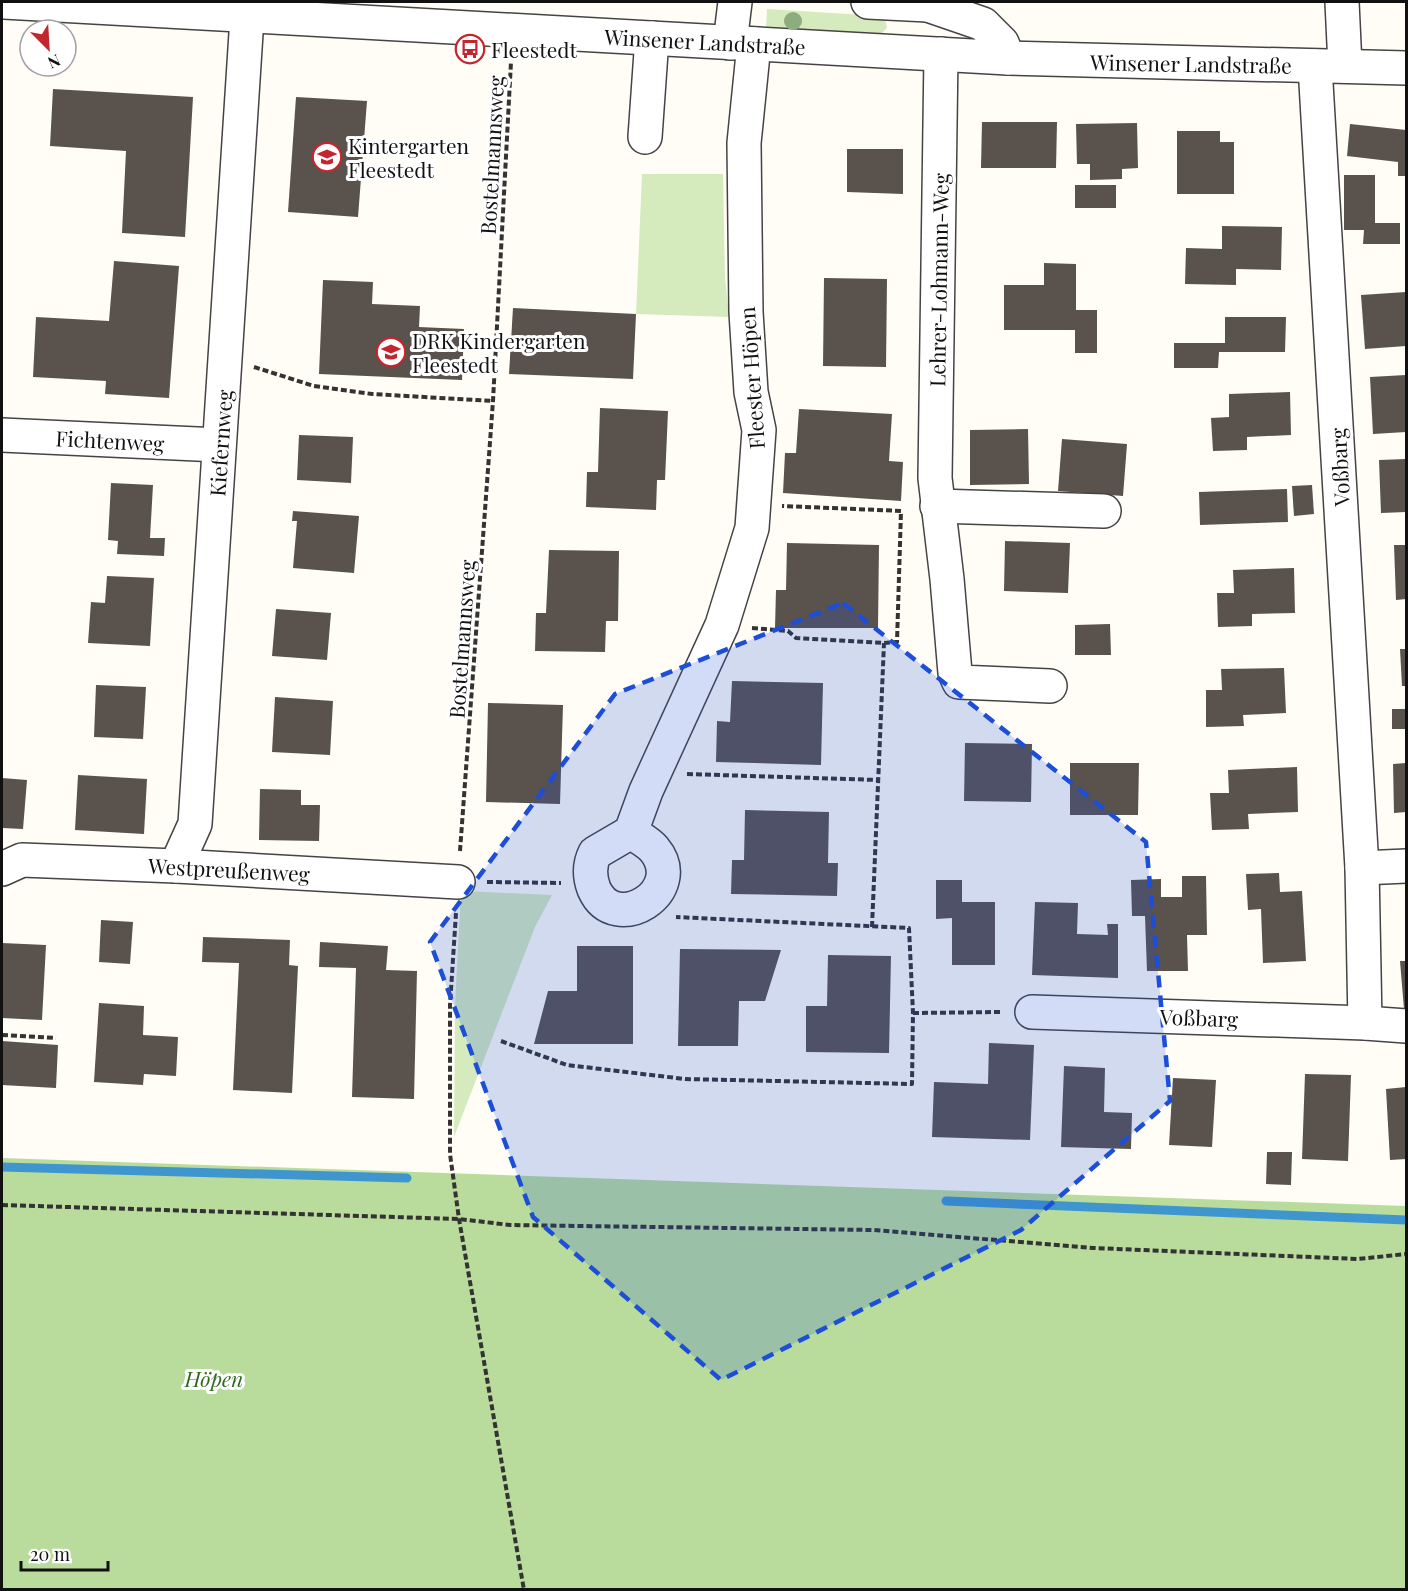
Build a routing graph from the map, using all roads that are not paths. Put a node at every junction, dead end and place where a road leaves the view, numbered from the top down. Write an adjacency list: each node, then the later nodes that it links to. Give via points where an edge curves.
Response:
1 (4, 2): 6 (street, Winsener Landstraße)
2 (735, 2): 8 (street, Fleester Höpen)
3 (868, 2): 5 (street)
4 (1342, 2): 11 (street, Voßbarg)
5 (923, 3): 9 (street, Lehrer-Lohmann-Weg); 10 (street, via 983,24 1002,43)
6 (248, 9): 7 (street, Winsener Landstraße); 15 (street, Kiefernweg)
7 (652, 38): 8 (street, Winsener Landstraße); 13 (street)
8 (742, 43): 9 (street, Winsener Landstraße); 19 (street, Fleester Höpen, via 746,312 759,430 755,505 747,550 723,625)
9 (933, 54): 10 (street, Winsener Landstraße); 16 (street, Lehrer-Lohmann-Weg)
10 (1008, 58): 11 (street, Winsener Landstraße)
11 (1330, 66): 12 (street, Winsener Landstraße); 22 (street, Voßbarg)
12 (1407, 68)
13 (645, 137)
14 (2, 435): 15 (street, Fichtenweg)
15 (219, 445): 20 (street, Kiefernweg, via 195,824)
16 (937, 506): 17 (street); 18 (street, Lehrer-Lohmann-Weg, via 959,682)
17 (1104, 511)
18 (1050, 686)
19 (631, 832): 19 (street, via 654,849 661,862 660,885 647,902 628,909 616,908 597,894 590,870 595,853)
20 (176, 866): 23 (street, Westpreußenweg, via 22,860); 24 (street, Westpreußenweg)
21 (1407, 866): 22 (street)
22 (1362, 868): 26 (street, Voßbarg)
23 (2, 869)
24 (458, 882)
25 (1032, 1012): 26 (street, Voßbarg)
26 (1365, 1023): 27 (street, Voßbarg)
27 (1407, 1026)

